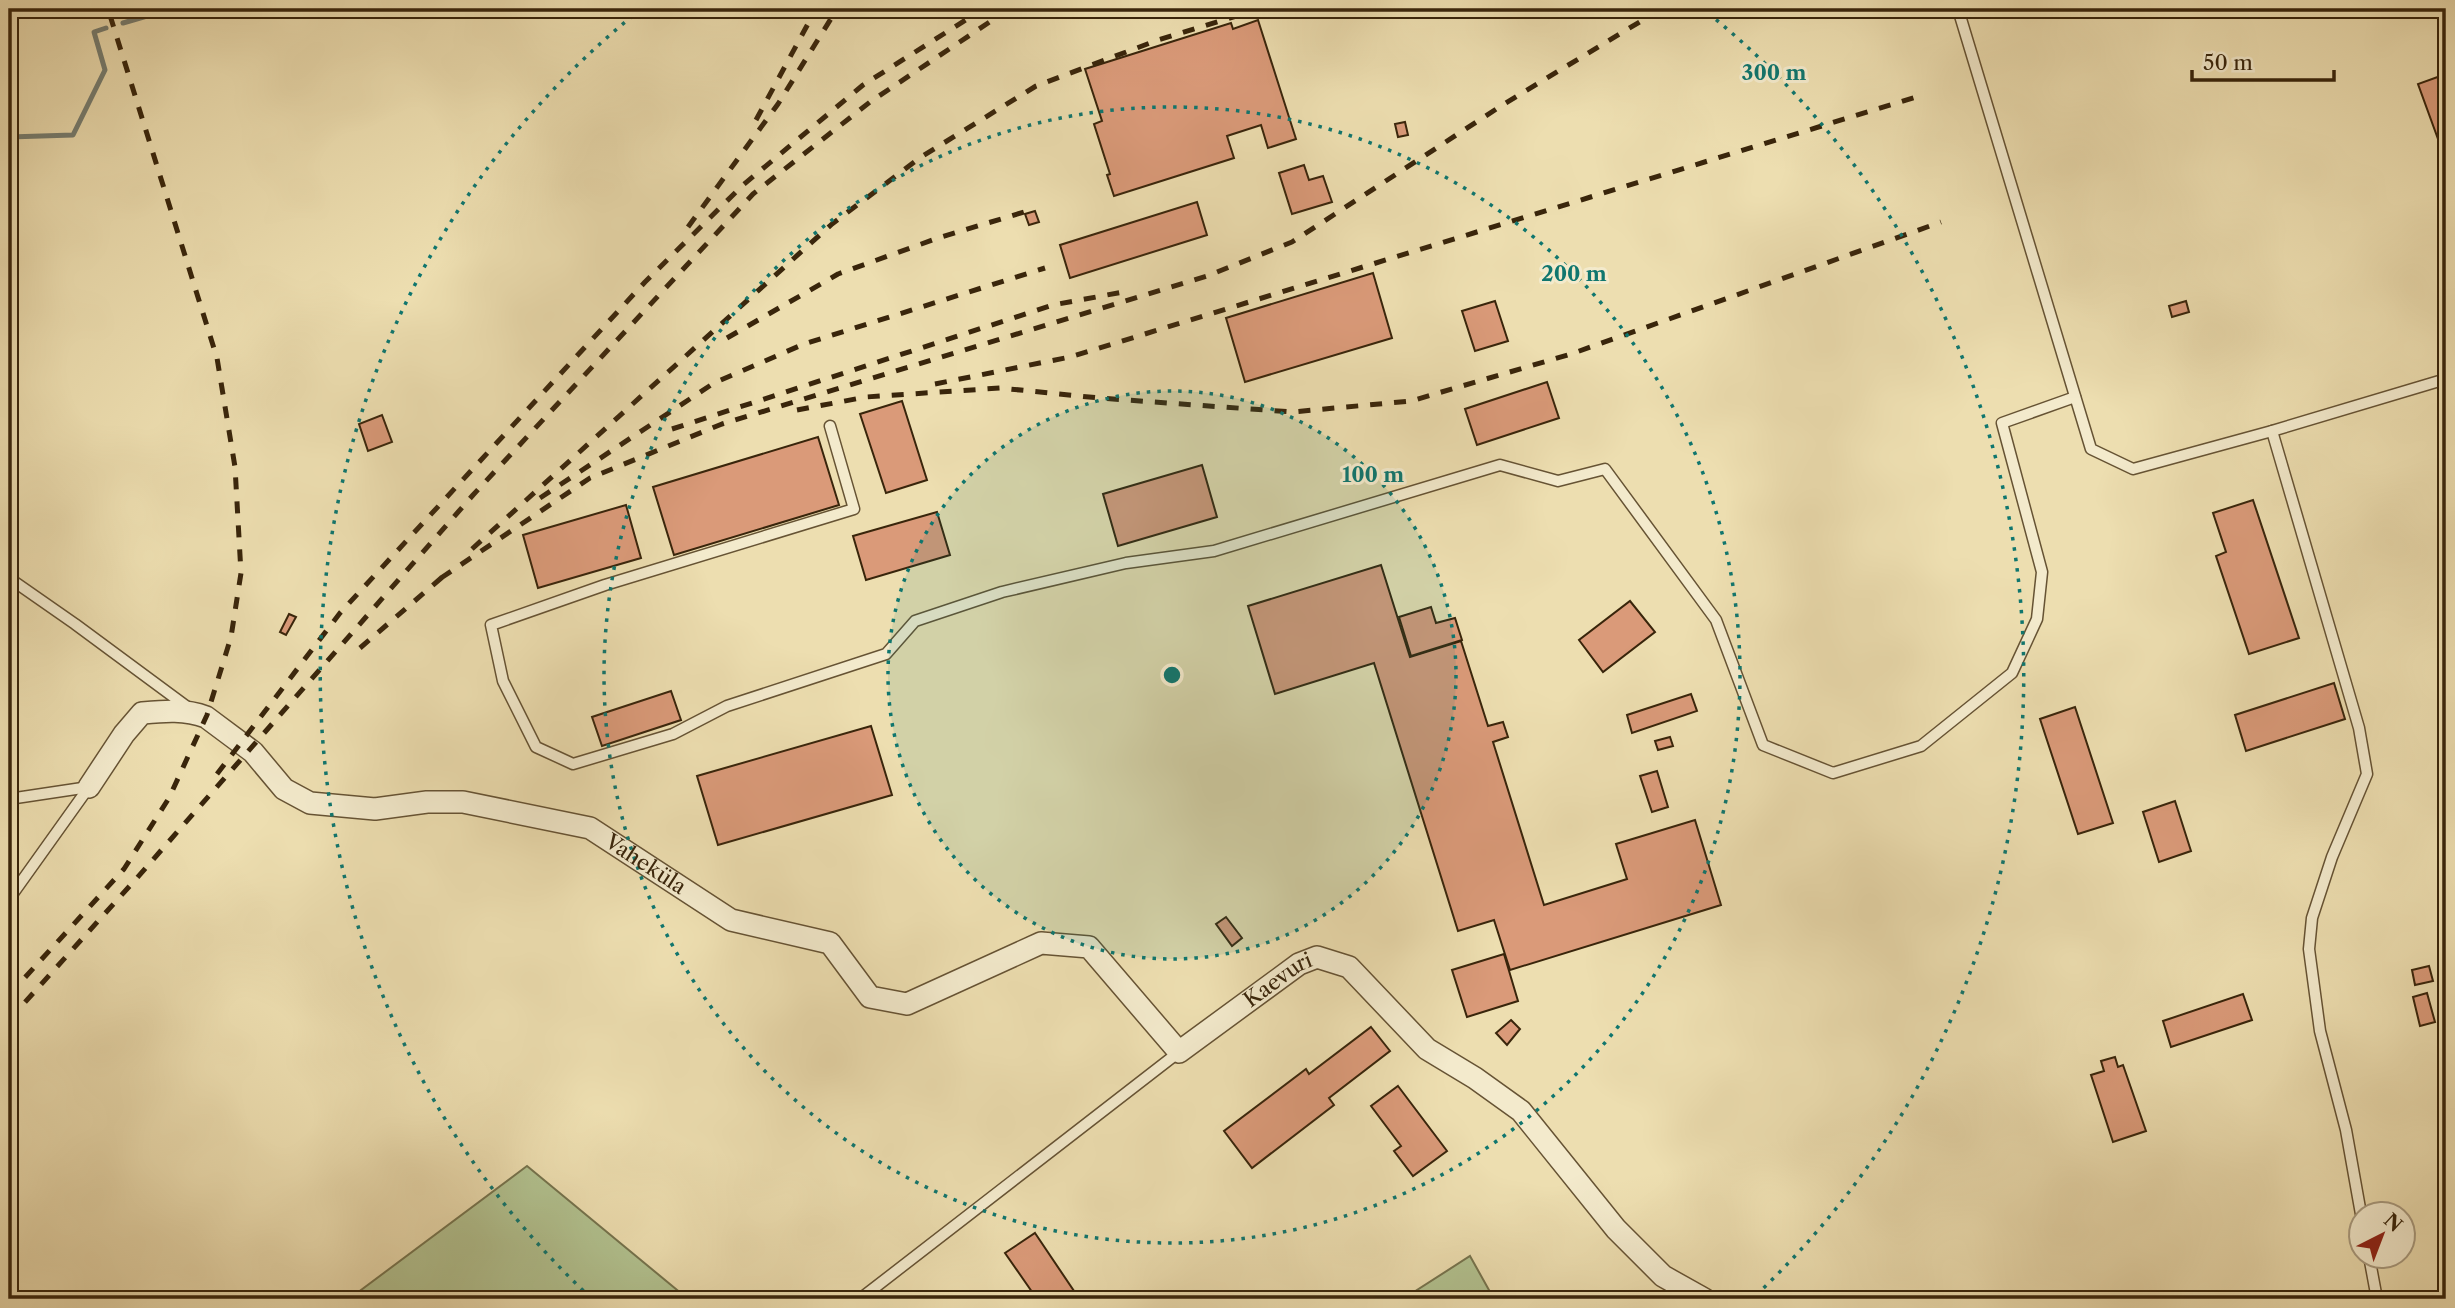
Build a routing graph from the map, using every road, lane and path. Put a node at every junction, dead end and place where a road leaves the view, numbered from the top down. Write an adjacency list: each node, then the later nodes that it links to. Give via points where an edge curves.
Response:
1 (1958, 9): 3 (lane)
2 (2446, 379): 5 (lane)
3 (2075, 397): 4 (lane, via 2002,423 2042,572 2037,619 2012,673 1921,746 1833,774 1763,745 1716,620 1605,470 1558,481 1500,465 1214,551 1126,563 1002,592 915,621 886,654 727,706 674,734 619,752 573,764 536,747 503,681 491,625 854,509); 5 (lane, via 2091,449 2133,469)
4 (830, 426)
5 (2272, 431): 12 (lane, via 2359,728 2367,774 2332,857 2312,918 2309,949 2320,1031)
6 (9, 578): 7 (lane)
7 (198, 715): 8 (street, Vaheküla, via 177,710 142,713); 11 (street, Vaheküla, via 250,750 284,789 310,803 375,809 463,802 590,828 731,920 830,943 870,997 907,1004 1041,943 1089,947)
8 (89, 786): 9 (lane); 10 (lane)
9 (9, 799)
10 (9, 899)
11 (1179, 1052): 14 (lane, Kaevuri); 15 (street, Kaevuri, via 1299,964 1317,957 1349,967 1426,1049 1521,1111 1616,1229 1663,1276)
12 (2359, 1200)
13 (2372, 1270): 16 (lane)
14 (860, 1299)
15 (1704, 1299)
16 (2377, 1299)

